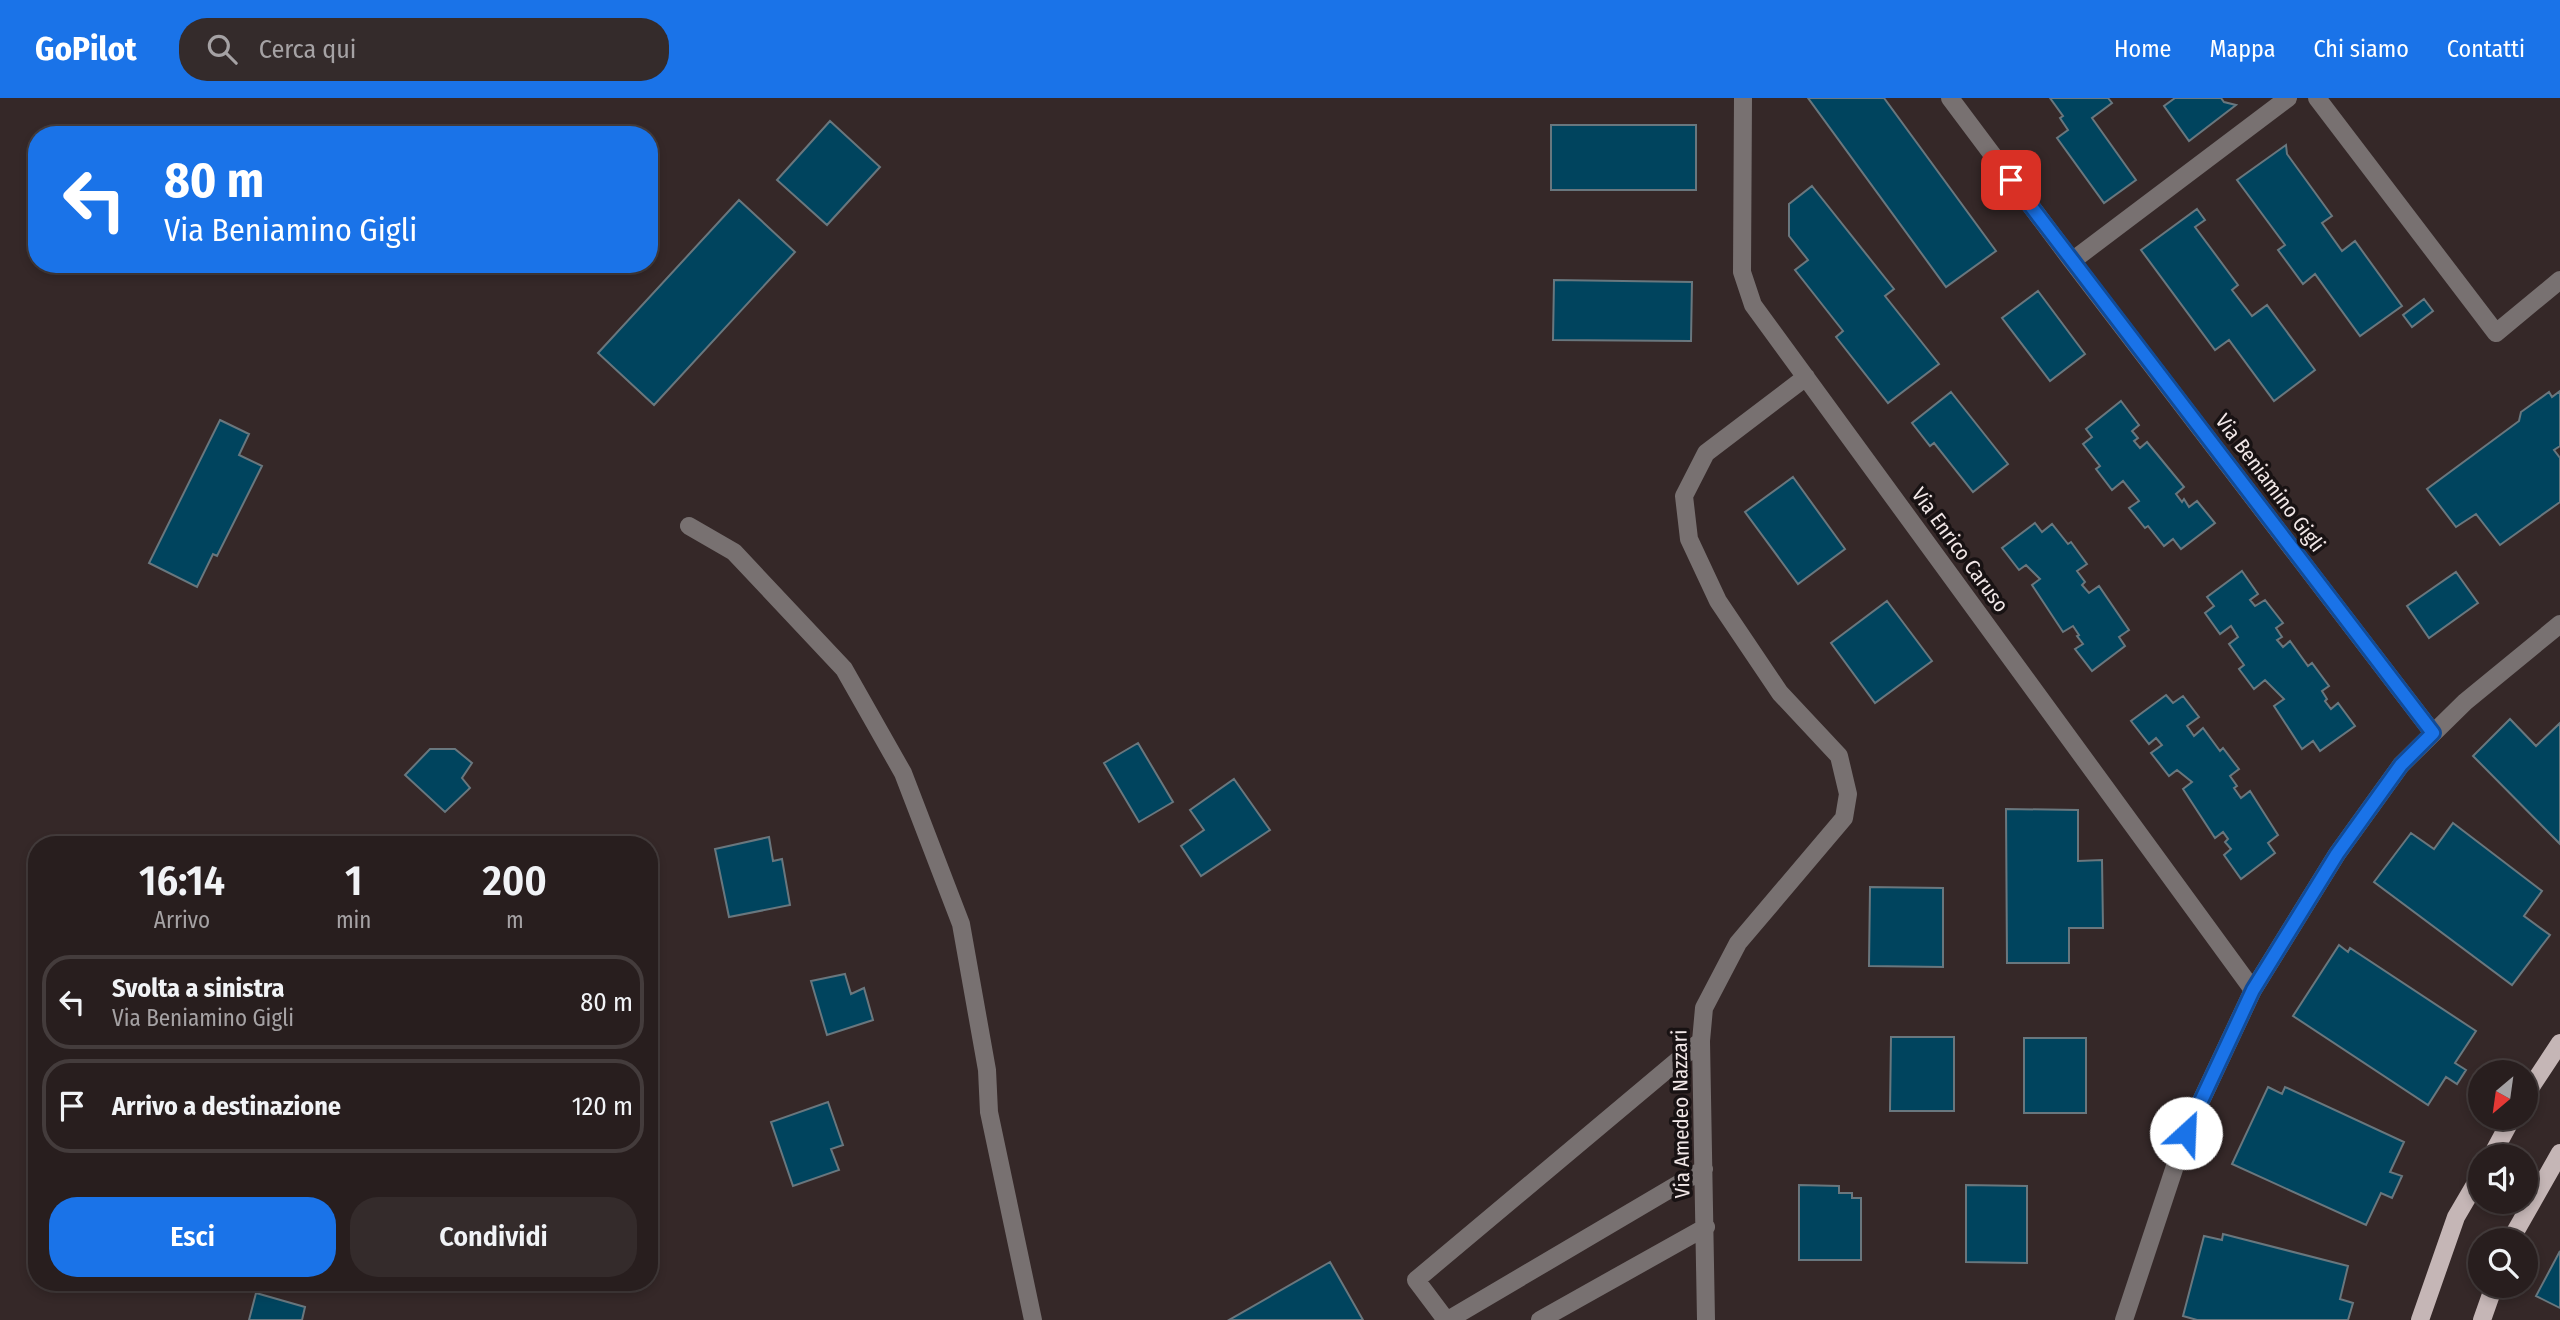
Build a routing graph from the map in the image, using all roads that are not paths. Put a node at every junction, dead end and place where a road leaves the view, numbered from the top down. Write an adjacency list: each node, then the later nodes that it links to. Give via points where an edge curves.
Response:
1 (1743, 98): 7 (street, Via Enrico Caruso, via 1742,272 1753,305)
2 (1950, 98): 5 (street, Via Beniamino Gigli)
3 (2288, 98): 5 (street)
4 (2317, 98): 6 (street, via 2496,333)
5 (2072, 261): 10 (street, Via Beniamino Gigli)
6 (2560, 280)
7 (1806, 377): 11 (street, Via Enrico Caruso); 12 (street, Via Amedeo Nazzari, via 1706,453 1684,496 1689,539 1718,601 1780,693 1839,756 1848,794 1844,818 1738,943 1704,1008)
8 (689, 526): 21 (street, via 734,552 844,669 903,773 961,924 987,1070 989,1112)
9 (2560, 624): 10 (street)
10 (2433, 733): 11 (street, via 2401,765 2337,854)
11 (2253, 990): 25 (street, via 2186,1133)
12 (1701, 1041): 16 (street, Via Amedeo Nazzari); 22 (street, via 1416,1280)
13 (2560, 1043): 14 (main road)
14 (2538, 1076)
15 (2560, 1153): 19 (main road)
16 (1704, 1169): 18 (street, Via Amedeo Nazzari); 22 (street)
17 (2468, 1196): 26 (main road, via 2456,1217)
18 (1706, 1227): 23 (street, Via Amedeo Nazzari); 24 (street, Via Amedeo Nazzari)
19 (2517, 1228)
20 (2490, 1298): 27 (main road)
21 (1033, 1320)
22 (1447, 1320)
23 (1540, 1320)
24 (1706, 1320)
25 (2124, 1320)
26 (2420, 1320)
27 (2482, 1320)

